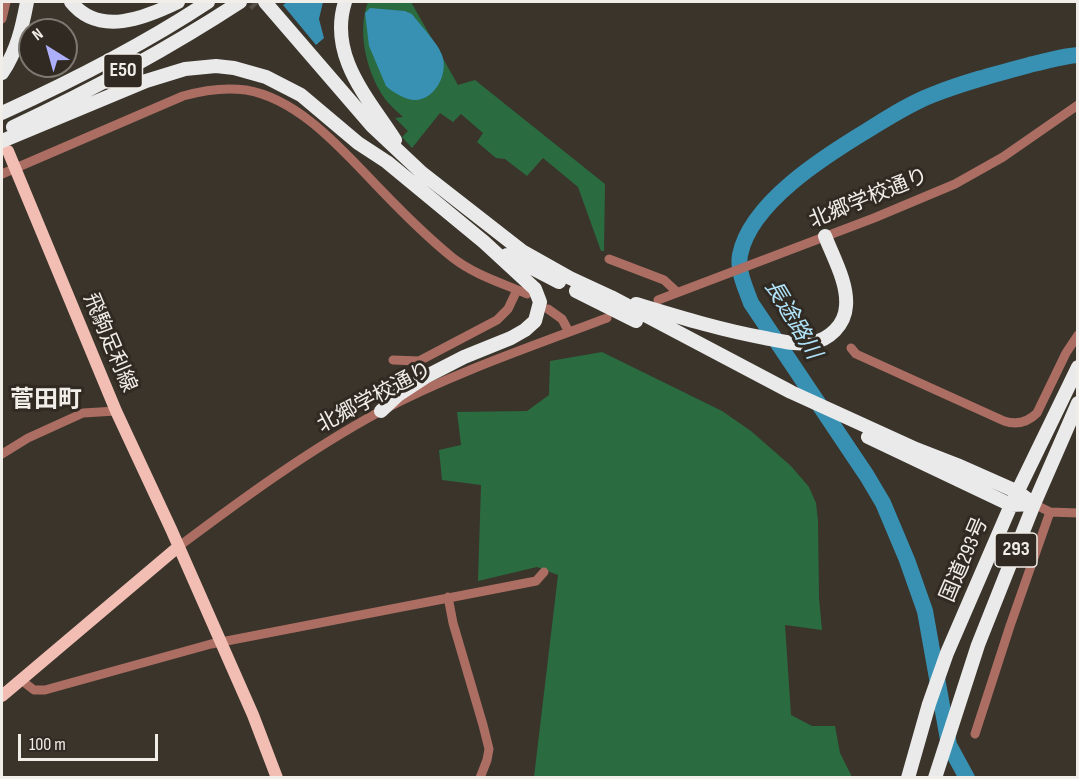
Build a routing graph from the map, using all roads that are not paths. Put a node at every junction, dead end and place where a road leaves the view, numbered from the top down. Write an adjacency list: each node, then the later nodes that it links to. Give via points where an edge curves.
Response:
1 (6, 2): 9 (street)
2 (27, 2): 10 (highway, via 22,30)
3 (71, 2): 4 (highway, via 88,16 114,22 135,20)
4 (178, 2)
5 (208, 2): 12 (highway, E50, via 120,54)
6 (240, 2): 13 (highway, E50, via 142,61)
7 (345, 2): 15 (highway, via 342,42 349,68 358,88)
8 (261, 3): 15 (highway); 16 (highway)
9 (2, 19)
10 (2, 73)
11 (1077, 105): 19 (street, 北郷学校通り, via 974,175)
12 (2, 114)
13 (2, 132)
14 (4, 146): 16 (highway, via 163,74 216,66 249,71 301,95); 17 (main road, 飛駒足利線)
15 (407, 160): 23 (highway, via 522,251)
16 (387, 162): 20 (highway)
17 (15, 168): 18 (street); 30 (street, via 183,96 212,89 248,90 274,99 323,133 463,265 522,292 496,320 419,361); 34 (main road, 飛駒足利線)
18 (2, 174)
19 (825, 236): 22 (street, 北郷学校通り); 23 (highway, via 843,284 845,314 839,327 826,338 809,343 715,328)
20 (484, 242): 32 (highway); 35 (highway, via 535,289 540,302 535,321 511,338 427,376)
21 (609, 259): 22 (street, via 664,280)
22 (677, 292): 24 (street, 北郷学校通り)
23 (611, 297): 32 (highway)
24 (658, 300)
25 (548, 309): 27 (street, via 562,319)
26 (607, 318): 27 (street, 北郷学校通り)
27 (569, 332): 35 (street, 北郷学校通り, via 504,355)
28 (1077, 335): 29 (street, via 1036,413 1016,424 901,376)
29 (851, 348)
30 (393, 360)
31 (1077, 367): 37 (highway, 国道293号 / 293)
32 (791, 396): 37 (highway)
33 (1077, 403): 38 (highway, 国道293号 / 293)
34 (116, 411): 36 (street, via 83,413); 41 (main road, 飛駒足利線)
35 (381, 411): 41 (street, 北郷学校通り, via 291,467)
36 (2, 454)
37 (1015, 499): 38 (highway); 51 (highway, 国道293号 / 293, via 947,653)
38 (1034, 504): 39 (street); 48 (highway, 国道293号 / 293, via 978,645)
39 (1050, 512): 40 (street); 47 (street)
40 (1077, 513)
41 (178, 547): 44 (main road, 飛駒足利線); 45 (main road)
42 (543, 572): 43 (street, via 536,581)
43 (448, 597): 44 (street); 50 (street, via 489,749)
44 (220, 642): 45 (street, via 45,690 34,690); 49 (main road, 飛駒足利線)
45 (21, 680): 46 (main road)
46 (2, 696)
47 (975, 734)
48 (937, 772)
49 (277, 777)
50 (480, 777)
51 (908, 777)

